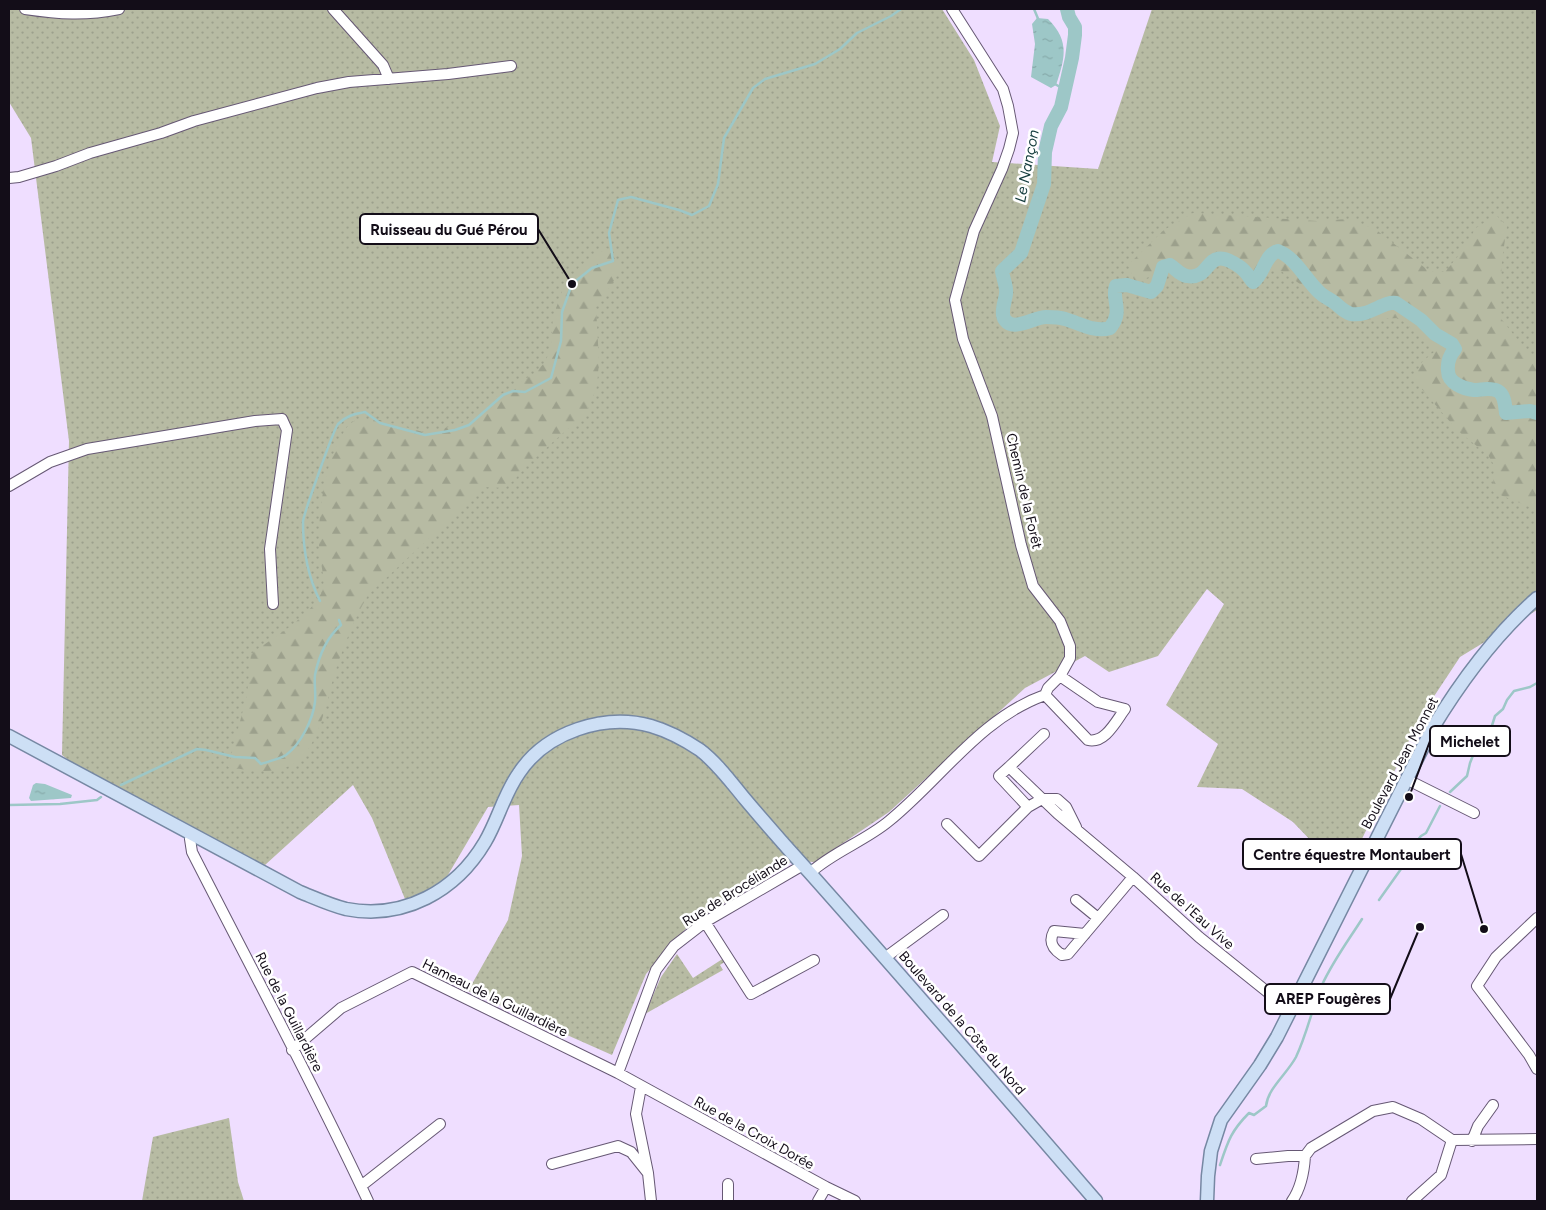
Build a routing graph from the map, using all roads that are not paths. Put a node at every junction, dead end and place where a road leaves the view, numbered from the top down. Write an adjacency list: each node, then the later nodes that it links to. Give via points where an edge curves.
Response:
1 (25, 9): 2 (street, via 82,15)
2 (119, 9)
3 (332, 9): 6 (street, via 383,65)
4 (952, 9): 11 (street, Chemin de la Forêt, via 1003,89 1013,133 1002,169 974,231 956,300 963,338 992,416 1033,586 1060,621 1070,646 1070,658)
5 (512, 66): 6 (street)
6 (389, 79): 7 (street, via 317,88 194,121)
7 (9, 178)
8 (9, 486): 10 (street, via 50,462 86,449 255,421 282,420 287,430 270,549)
9 (1537, 598): 16 (main road, Boulevard Jean Monnet, via 1486,651 1450,700)
10 (273, 604)
11 (1060, 676): 12 (street, Chemin de la Forêt); 12 (street, via 1098,702 1125,709 1106,734 1091,741)
12 (1045, 695): 22 (street, Chemin de la Forêt, via 988,727 889,822)
13 (1044, 734): 15 (street)
14 (9, 736): 21 (main road, Boulevard de la Côte du Nord)
15 (1009, 767): 17 (street, Rue de l'Eau Vive); 18 (street, via 999,776)
16 (1406, 780): 19 (street); 32 (main road, Boulevard Jean Monnet)
17 (1042, 799): 18 (street); 23 (street, Rue de l'Eau Vive)
18 (1028, 807): 20 (street, via 978,856)
19 (1474, 813)
20 (947, 824)
21 (192, 834): 22 (main road, Boulevard de la Côte du Nord, via 321,901 367,912 408,906 427,899 460,876 487,839 520,771 537,753 575,730 617,721 664,730 701,751); 33 (street, Rue de la Guillardière, via 192,852)
22 (806, 869): 28 (street, Rue de Brocéliande); 30 (main road, Boulevard de la Côte du Nord)
23 (1134, 877): 26 (street); 32 (street, Rue de l'Eau Vive, via 1267,993 1280,1002)
24 (1076, 900): 26 (street)
25 (943, 915): 30 (street)
26 (1098, 918): 29 (street)
27 (1537, 918): 34 (street, via 1496,957 1477,986)
28 (705, 922): 31 (street, via 751,994); 35 (street, Rue de Brocéliande, via 674,946 656,970)
29 (1085, 934)
30 (886, 957): 54 (main road, Boulevard de la Côte du Nord)
31 (814, 960)
32 (1294, 1005): 55 (main road, Boulevard Jean Monnet, via 1260,1065 1221,1120 1211,1150)
33 (292, 1050): 35 (street, Hameau de la Guillardière, via 341,1008 412,972); 47 (street, Rue de la Guillardière)
34 (1537, 1069)
35 (618, 1073): 36 (street, Hameau de la Guillardière)
36 (641, 1087): 45 (street, via 636,1114); 48 (street, Rue de la Croix Dorée)
37 (1493, 1106): 41 (street, via 1478,1126)
38 (440, 1124): 47 (street)
39 (1452, 1140): 41 (street); 42 (street, via 1421,1119 1393,1107 1373,1111 1311,1148); 57 (street, via 1441,1175)
40 (1537, 1140): 41 (street)
41 (1472, 1141)
42 (1305, 1156): 43 (street); 56 (street, via 1302,1181)
43 (1256, 1159)
44 (552, 1164): 45 (street, via 618,1146 631,1152)
45 (648, 1173): 50 (street)
46 (728, 1184): 51 (street)
47 (361, 1186): 49 (street, Rue de la Guillardière)
48 (826, 1187): 52 (street); 53 (street, Rue de la Croix Dorée)
49 (368, 1201)
50 (651, 1201)
51 (728, 1201)
52 (818, 1201)
53 (855, 1201)
54 (1096, 1201)
55 (1206, 1201)
56 (1292, 1201)
57 (1412, 1201)

